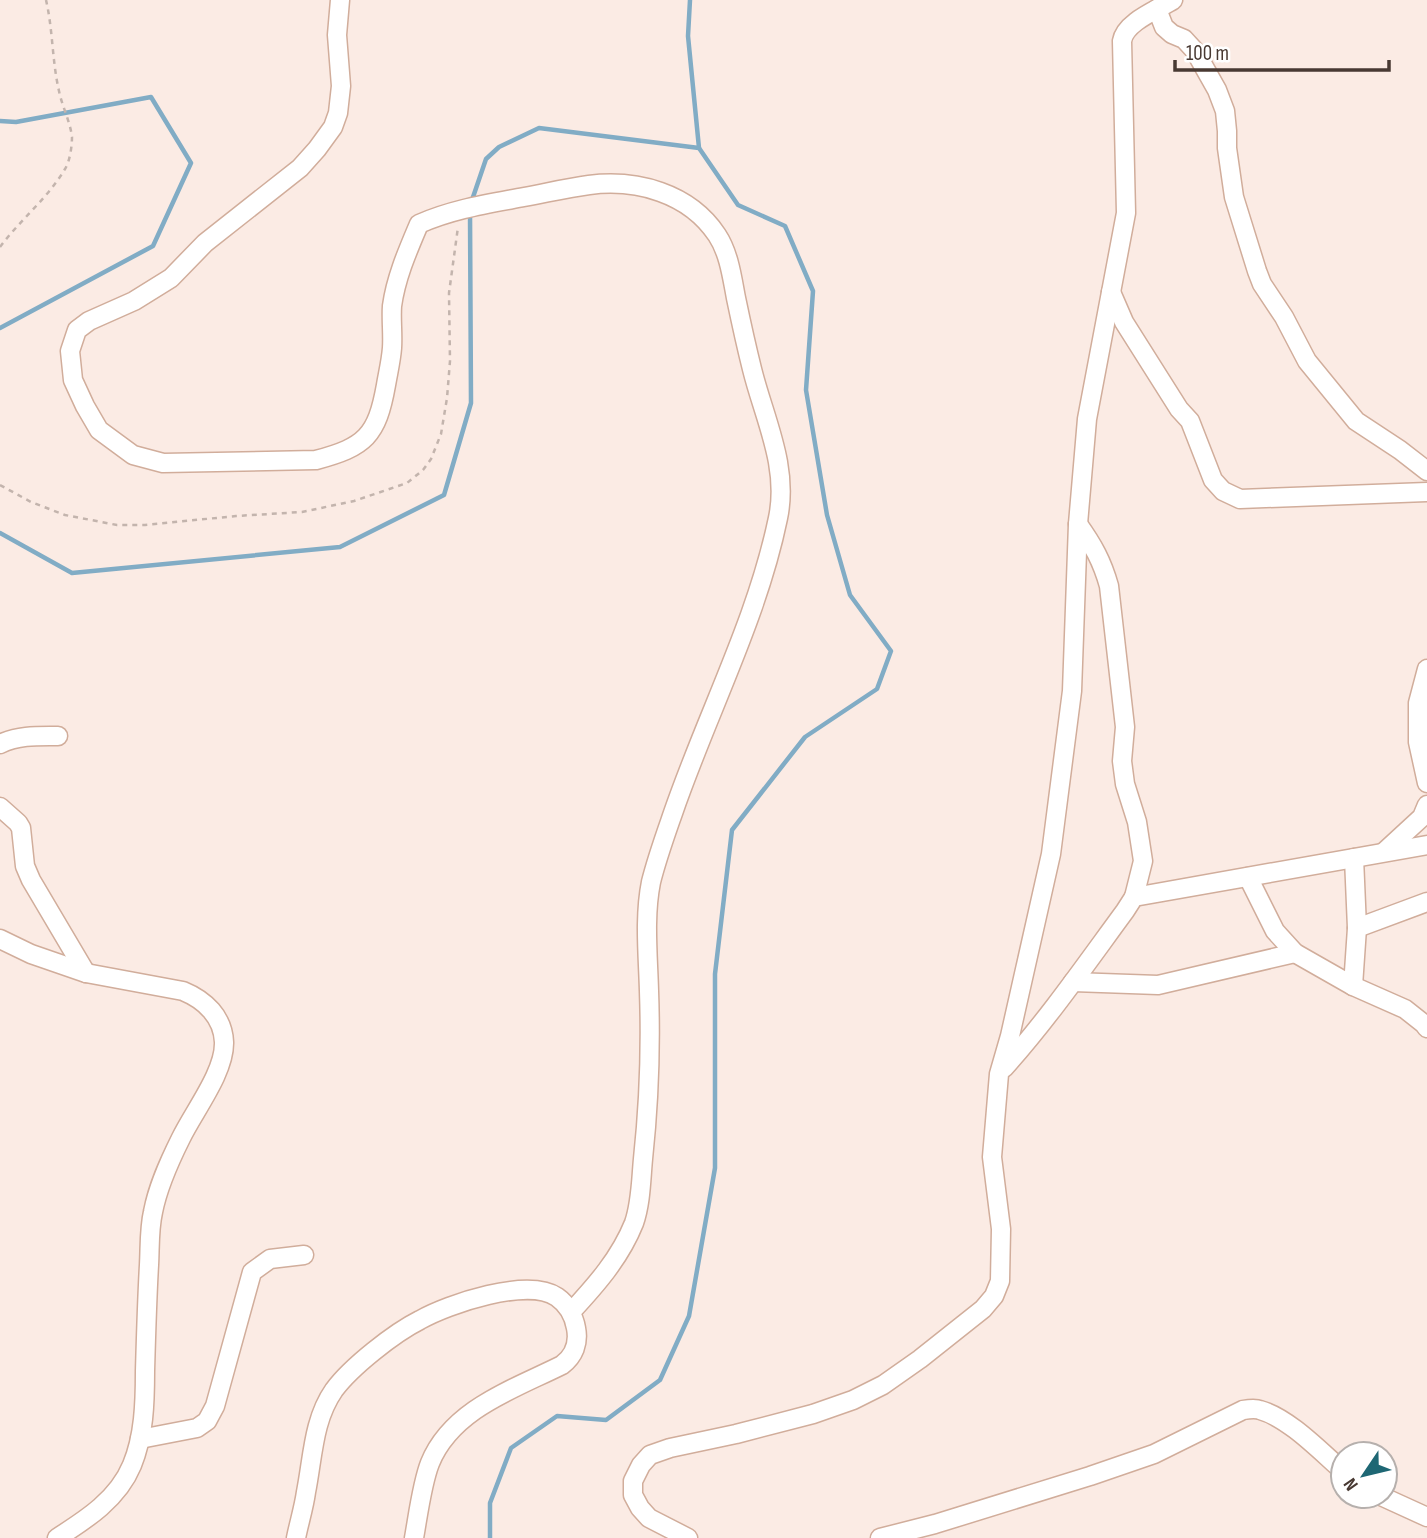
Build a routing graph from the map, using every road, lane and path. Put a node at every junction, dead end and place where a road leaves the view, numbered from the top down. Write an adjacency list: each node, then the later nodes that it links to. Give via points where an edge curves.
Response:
1 (46, 0): 5 (path, via 59,91 72,139 67,166)
2 (340, 0): 31 (street, via 338,113 317,149 300,168 205,243 171,278 77,330 70,351 73,380 99,429 133,455 163,463 316,460 336,454 373,430 382,406 392,349 392,306 402,264 419,224 470,207 591,185 628,184 684,202 718,236 779,464 782,493 778,520 750,618 685,779 650,885 648,1092 640,1201 609,1269)
3 (1173, 0): 4 (street)
4 (1157, 9): 6 (street, via 1123,34 1126,213); 7 (street, via 1164,27 1195,51 1217,90 1225,111 1234,197 1262,284 1307,361 1356,421)
5 (0, 247)
6 (1111, 292): 8 (street, via 1124,322 1190,421 1213,480 1223,491 1240,499); 9 (street, via 1087,419)
7 (1427, 471)
8 (1427, 492)
9 (1078, 524): 20 (street, via 1104,566 1109,586 1125,727 1122,761 1143,861); 29 (street, via 1072,691 1051,854)
10 (1427, 669): 13 (street, via 1418,703 1418,742)
11 (58, 736): 12 (street, via 30,736)
12 (0, 744)
13 (1427, 783)
14 (1427, 805): 17 (street, via 1422,817)
15 (0, 807): 25 (street, via 18,822 31,880)
16 (1427, 845): 17 (street)
17 (1384, 852): 18 (street)
18 (1354, 858): 19 (street); 22 (street)
19 (1248, 877): 20 (street); 24 (street, via 1275,931)
20 (1134, 897): 26 (street)
21 (1427, 902): 22 (street)
22 (1357, 928): 27 (street)
23 (0, 939): 25 (street)
24 (1294, 953): 26 (street, via 1158,985); 27 (street)
25 (86, 973): 32 (street, via 197,997 215,1015 224,1041 218,1071 181,1137 152,1215)
26 (1073, 982): 29 (street)
27 (1353, 986): 28 (street, via 1405,1009)
28 (1427, 1028)
29 (999, 1074): 39 (street, via 992,1157 1001,1252 1000,1281 994,1296 920,1359 853,1399 650,1455 633,1480 636,1502 649,1518)
30 (304, 1255): 32 (street, via 270,1259 252,1272 207,1421 197,1428)
31 (571, 1312): 37 (street, via 556,1296 524,1290 447,1307 396,1334 351,1371 324,1408); 38 (street, via 577,1338 570,1359 480,1405 447,1435 429,1465)
32 (140, 1438): 36 (street, via 131,1468 116,1492 85,1521)
33 (1329, 1459): 40 (street, via 1275,1417 1259,1409 1243,1410 1154,1454)
34 (1399, 1504): 35 (street)
35 (1427, 1517)
36 (57, 1538)
37 (296, 1538)
38 (414, 1538)
39 (688, 1538)
40 (880, 1538)

